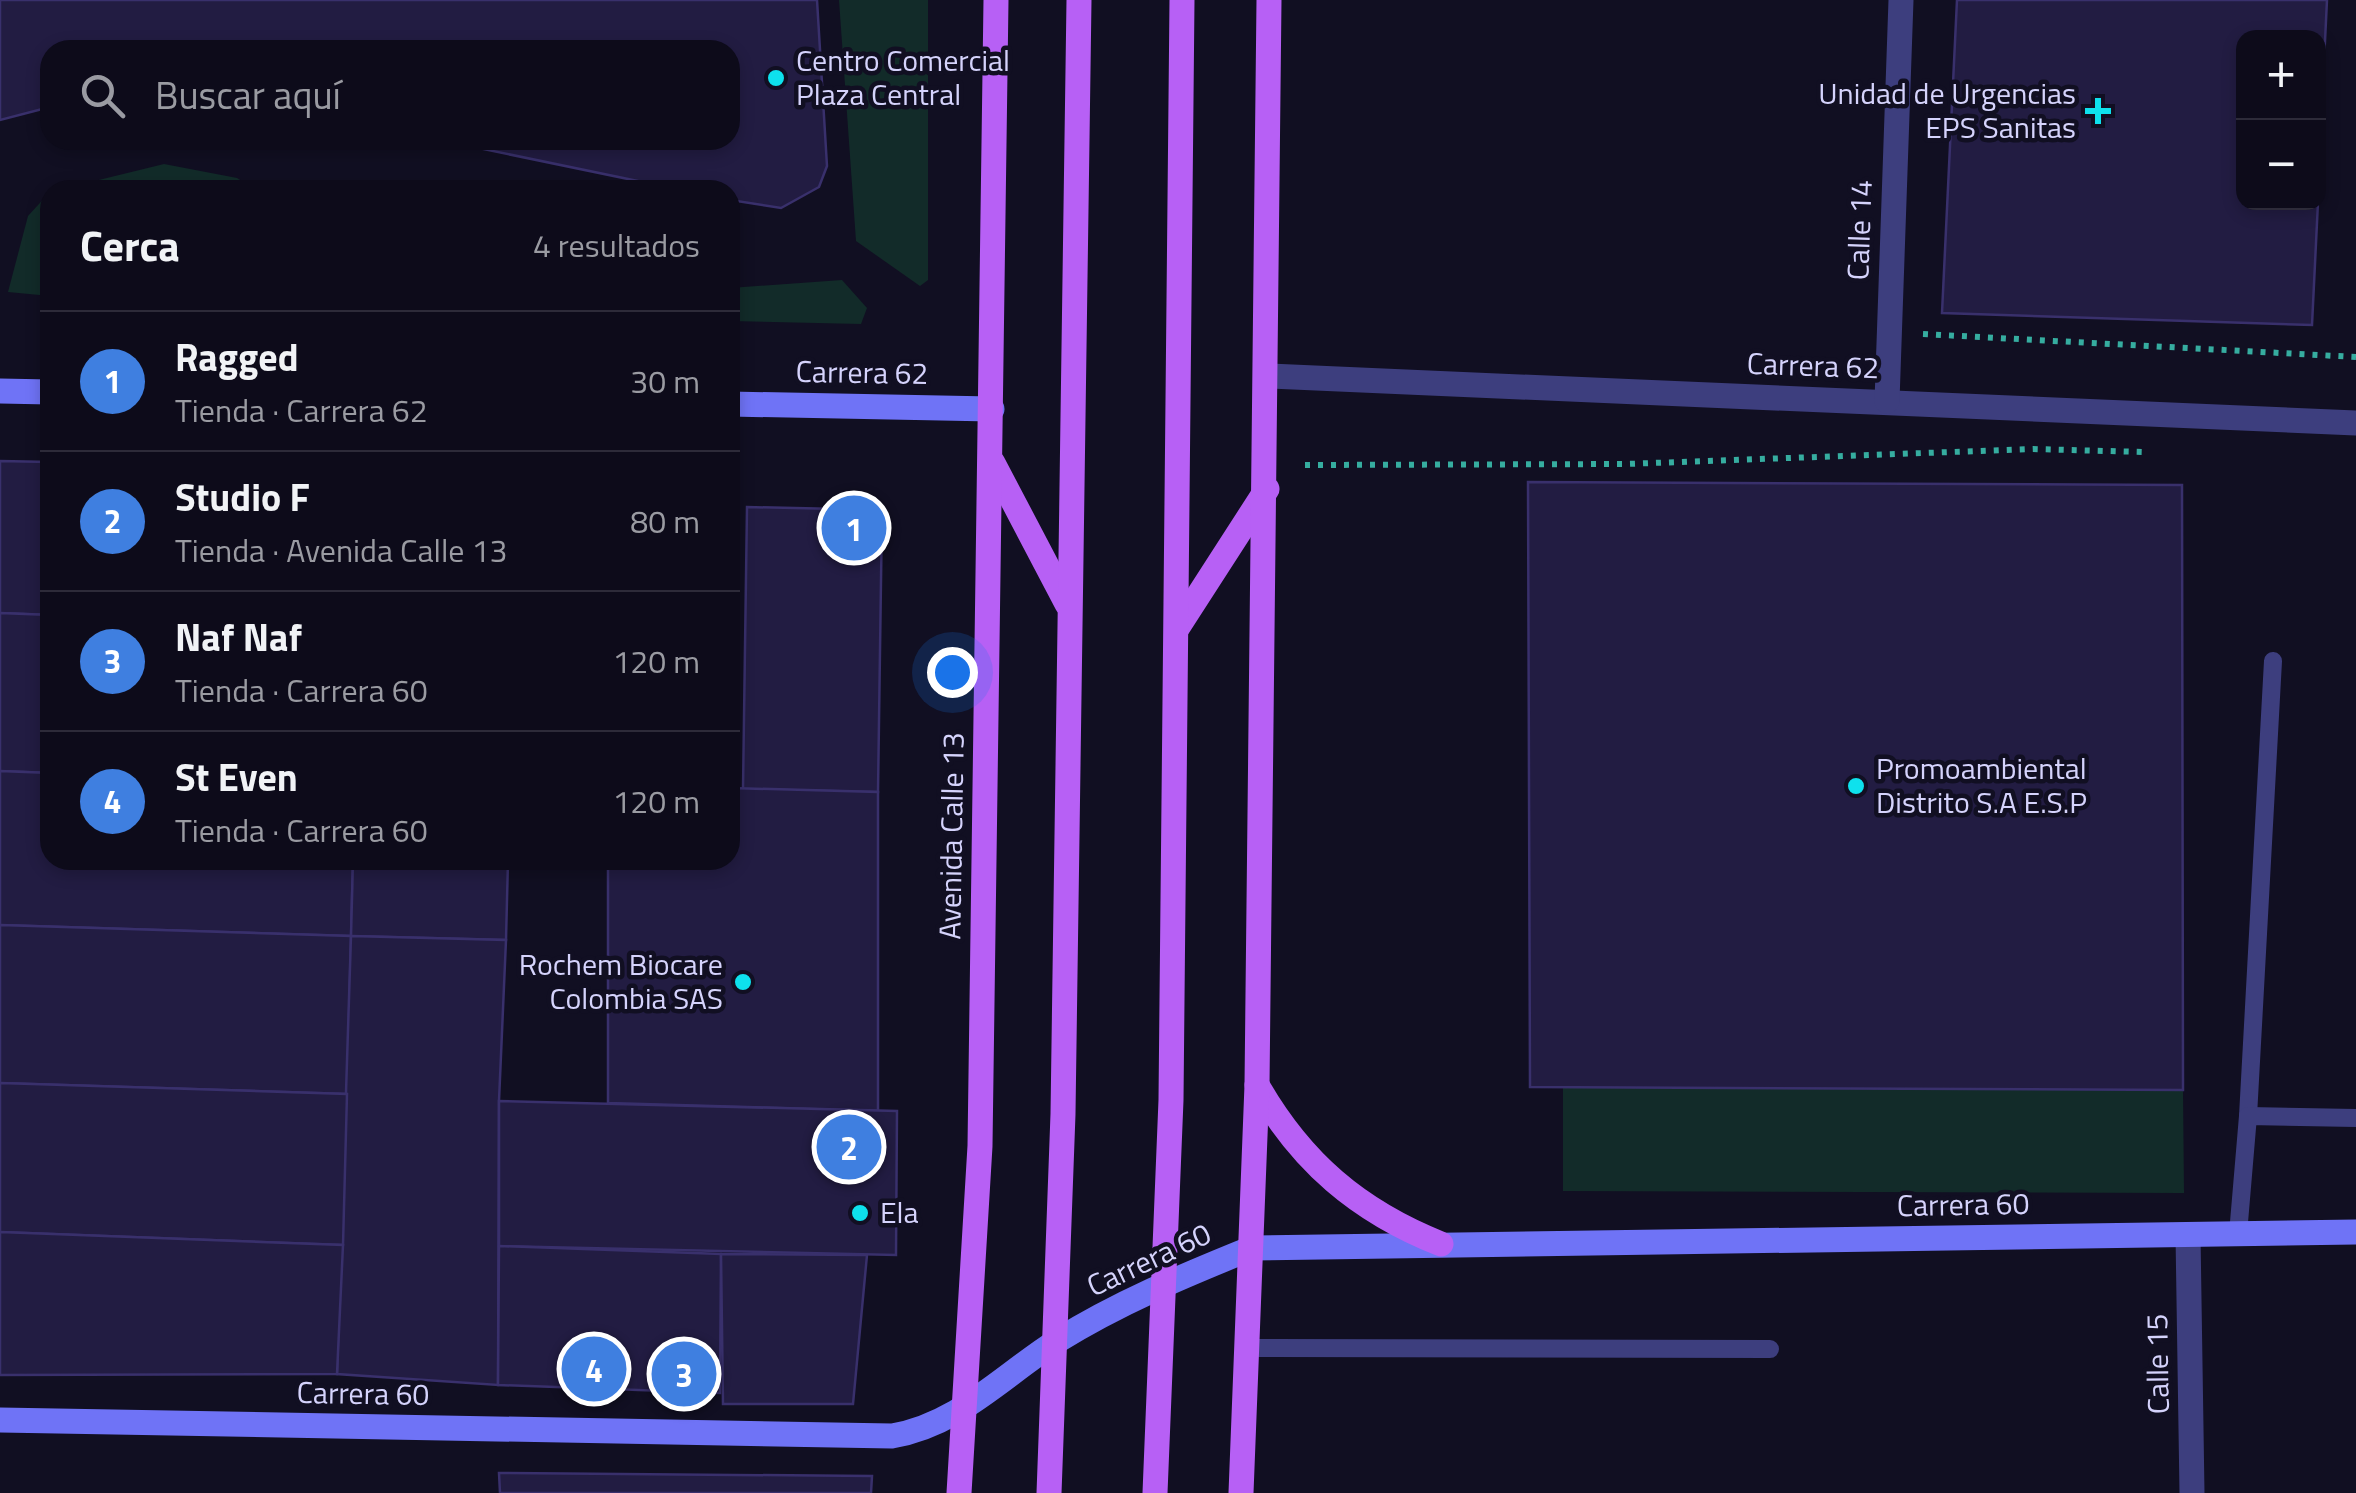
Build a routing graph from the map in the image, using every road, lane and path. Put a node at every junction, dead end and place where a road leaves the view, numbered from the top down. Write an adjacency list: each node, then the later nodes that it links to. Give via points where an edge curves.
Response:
1 (996, 0): 13 (main road, Avenida Calle 13)
2 (1079, 0): 19 (main road)
3 (1182, 0): 20 (main road)
4 (1269, 0): 8 (main road)
5 (1901, 0): 6 (street, Calle 14)
6 (1890, 331): 7 (path); 11 (street, Calle 14)
7 (2356, 358)
8 (1268, 376): 11 (street, Carrera 62); 18 (main road)
9 (0, 391): 10 (street)
10 (40, 392)
11 (1887, 401): 14 (street, Carrera 62)
12 (740, 404): 13 (street, Carrera 62)
13 (992, 408): 16 (main road, Avenida Calle 13)
14 (2356, 422)
15 (2147, 452): 17 (path)
16 (991, 458): 19 (main road); 34 (main road, Avenida Calle 13, via 980,1146)
17 (1305, 466)
18 (1267, 489): 20 (main road); 22 (main road)
19 (1068, 606): 31 (main road)
20 (1178, 628): 30 (main road)
21 (2273, 661): 23 (lane)
22 (1256, 1084): 28 (main road, via 1324,1175 1385,1219); 29 (main road)
23 (2248, 1116): 24 (lane); 26 (lane)
24 (2356, 1118)
25 (2356, 1232): 26 (street, Carrera 60)
26 (2238, 1234): 27 (street, Carrera 60)
27 (2188, 1235): 28 (street, Carrera 60); 40 (street, Calle 15)
28 (1440, 1244): 29 (street, Carrera 60)
29 (1252, 1248): 30 (street, Carrera 60); 32 (main road)
30 (1165, 1283): 31 (street, Carrera 60); 38 (main road)
31 (1057, 1342): 34 (street, Carrera 60); 37 (main road)
32 (1248, 1348): 33 (lane); 39 (main road)
33 (1770, 1349)
34 (961, 1410): 35 (street, Carrera 60, via 923,1431 892,1436); 36 (main road, Avenida Calle 13)
35 (0, 1420)
36 (960, 1493)
37 (1048, 1493)
38 (1155, 1493)
39 (1241, 1493)
40 (2192, 1493)

